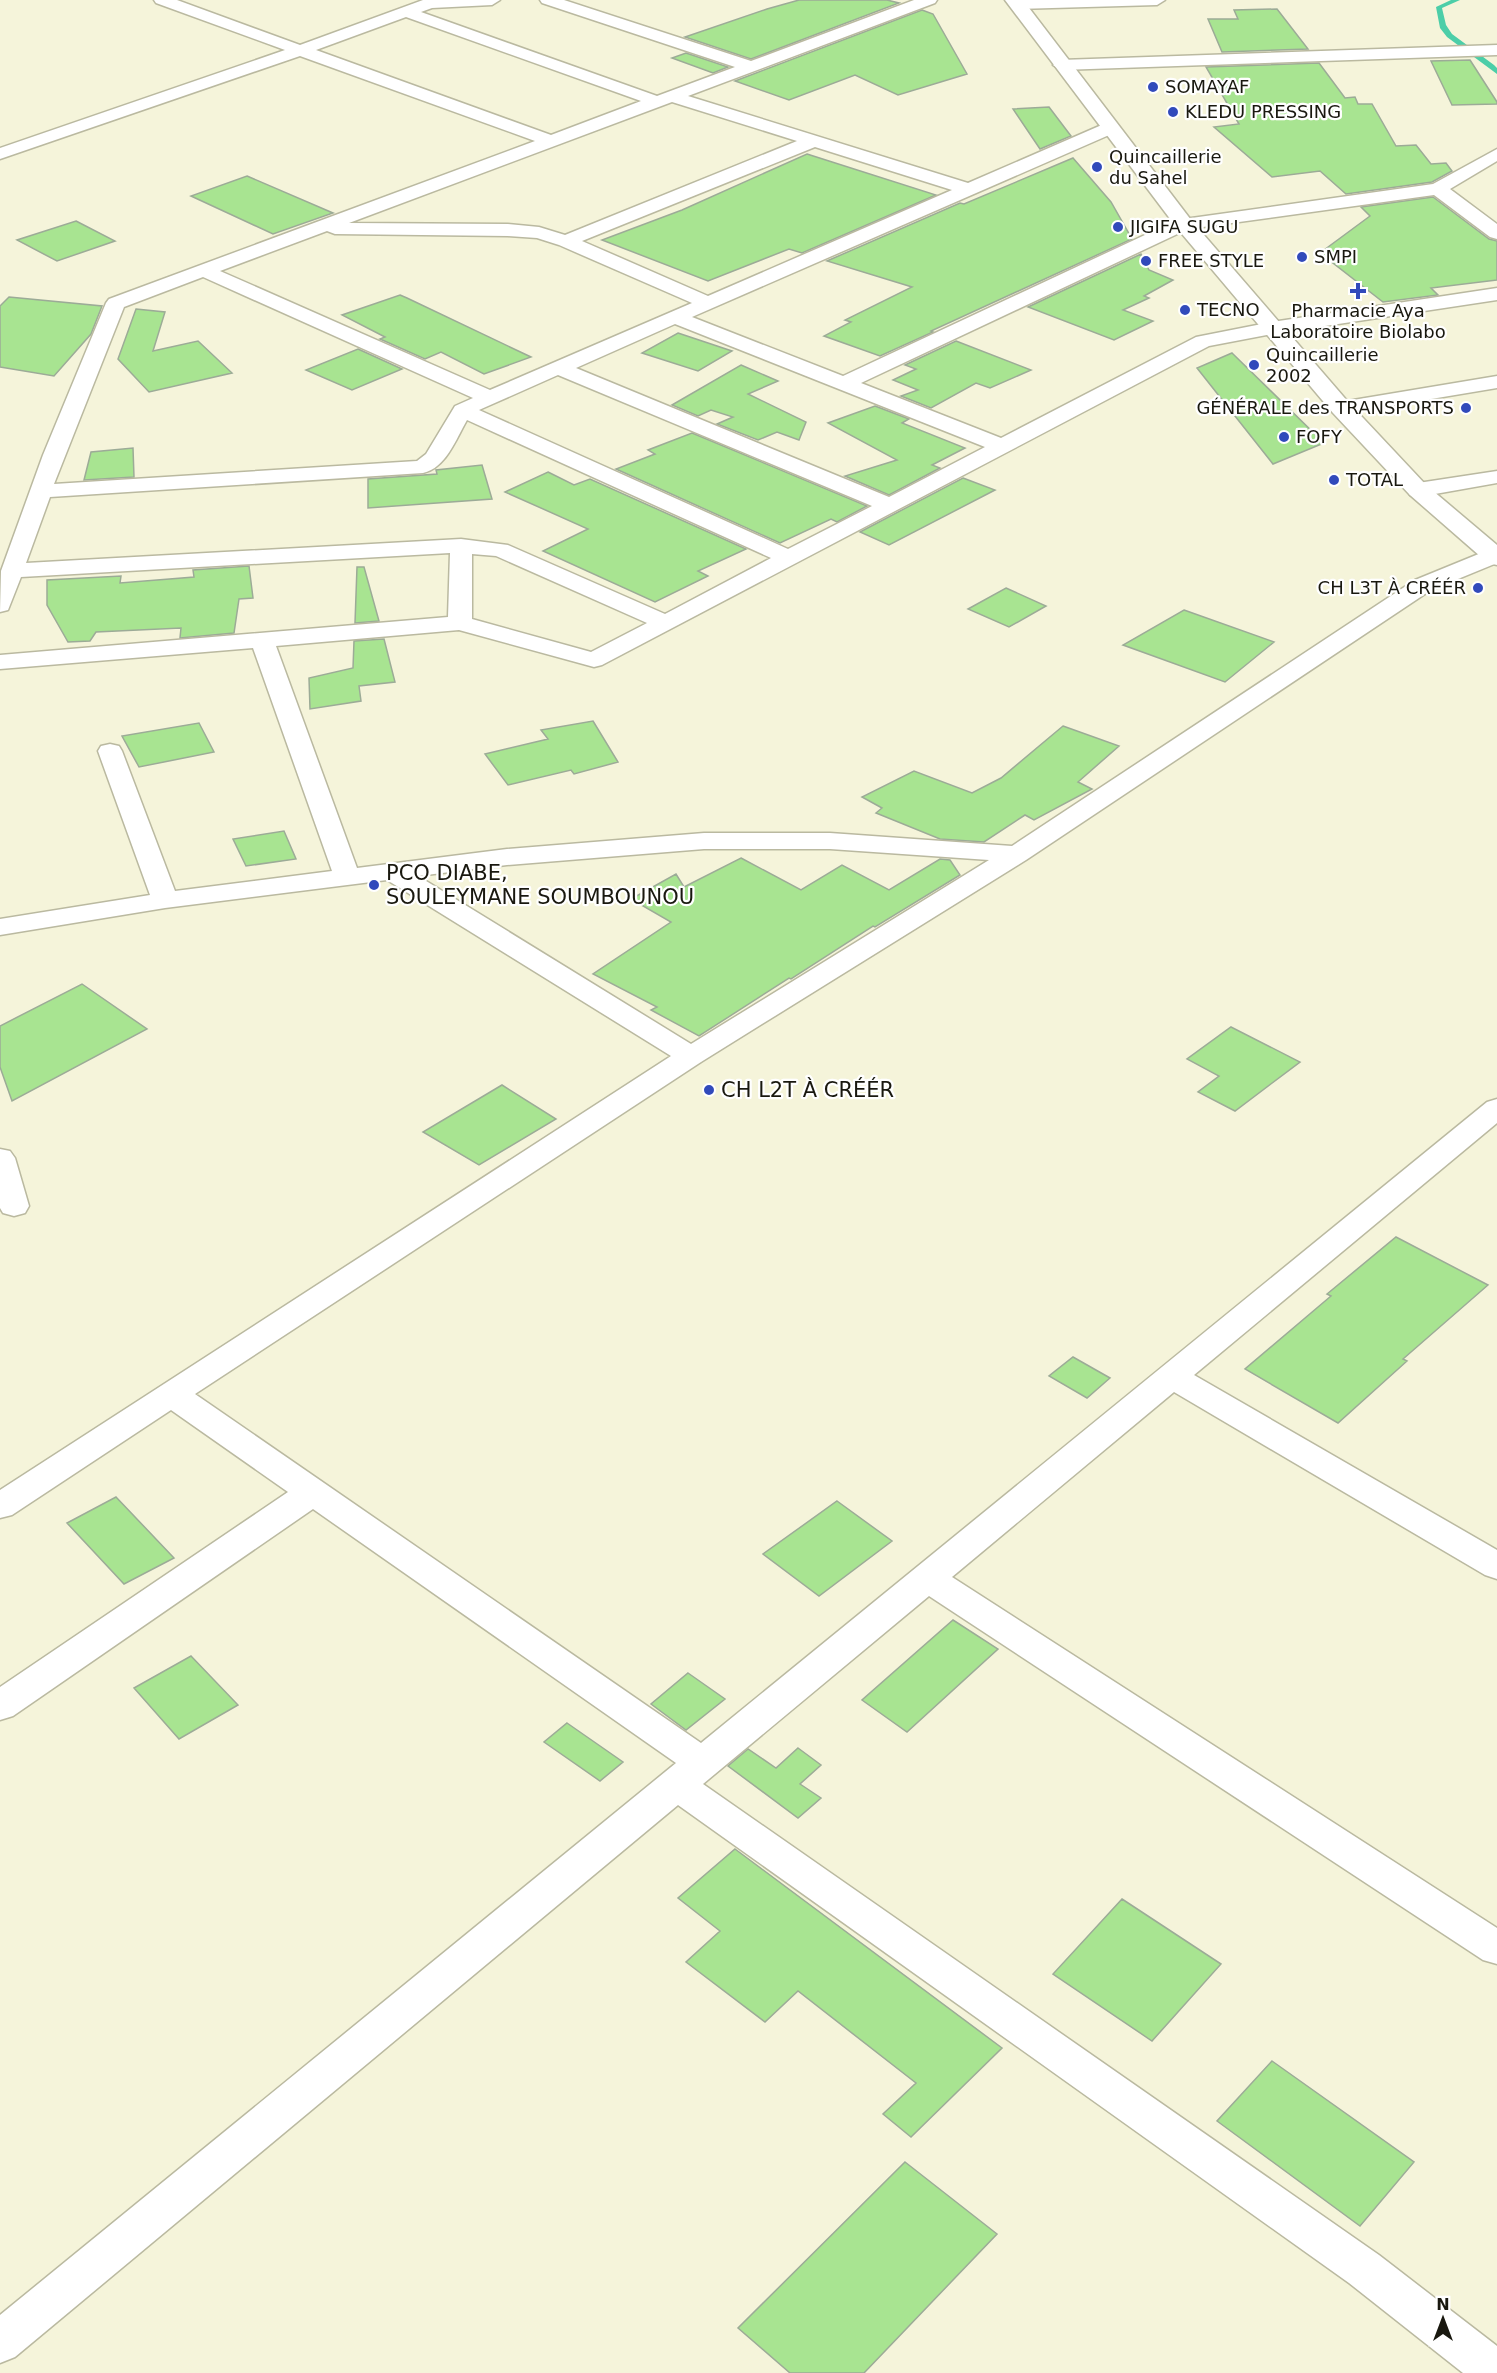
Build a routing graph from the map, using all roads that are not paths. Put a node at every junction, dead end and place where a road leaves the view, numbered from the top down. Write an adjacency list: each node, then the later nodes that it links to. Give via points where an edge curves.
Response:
1 (162, 0): 9 (street)
2 (492, 0): 6 (street)
3 (548, 0): 12 (street)
4 (929, 0): 12 (street)
5 (1157, 0): 7 (street)
6 (425, 2): 8 (street)
7 (1016, 2): 11 (main road)
8 (406, 12): 9 (street); 13 (street)
9 (302, 50): 15 (street); 17 (street)
10 (1497, 50): 11 (street)
11 (1061, 65): 14 (main road)
12 (750, 66): 13 (street)
13 (664, 99): 15 (street); 16 (street)
14 (1110, 128): 19 (street); 21 (main road)
15 (551, 141): 22 (street)
16 (813, 141): 19 (street); 24 (street)
17 (0, 154)
18 (1497, 154): 20 (street)
19 (968, 189): 27 (street)
20 (1438, 189): 21 (street); 23 (street)
21 (1184, 224): 29 (main road); 32 (street)
22 (318, 228): 24 (street, via 508,230); 25 (street)
23 (1497, 233)
24 (566, 241): 27 (street)
25 (203, 270): 33 (street); 39 (street, via 116,303)
26 (1497, 294): 29 (street)
27 (708, 303): 28 (street)
28 (674, 317): 30 (street); 32 (street)
29 (1272, 328): 34 (main road); 36 (street, via 1203,341)
30 (558, 368): 33 (street); 40 (street)
31 (1497, 382): 34 (street)
32 (843, 384): 36 (street)
33 (490, 398): 35 (street)
34 (1341, 408): 38 (main road)
35 (462, 410): 39 (street, via 434,458 423,467); 43 (street)
36 (1002, 446): 40 (street)
37 (1497, 477): 38 (street)
38 (1418, 490): 42 (main road)
39 (41, 491): 44 (street)
40 (889, 506): 43 (street)
41 (461, 546): 44 (street); 46 (street); 47 (street, via 500,550)
42 (1496, 557): 51 (street, via 1423,585)
43 (789, 558): 47 (street)
44 (12, 571): 45 (street)
45 (0, 604)
46 (460, 623): 47 (street, via 594,660); 48 (street)
47 (667, 623)
48 (262, 640): 49 (street); 53 (street)
49 (0, 662)
50 (110, 751): 54 (street)
51 (1017, 854): 52 (street, via 830,841 704,841); 56 (street)
52 (391, 871): 53 (street); 56 (street)
53 (347, 877): 54 (street)
54 (165, 900): 55 (street)
55 (0, 927)
56 (691, 1056): 61 (street)
57 (1497, 1108): 60 (street)
58 (0, 1158): 59 (street)
59 (14, 1206)
60 (1171, 1376): 64 (street); 65 (street)
61 (173, 1395): 62 (street); 63 (street)
62 (313, 1492): 66 (street); 67 (street)
63 (0, 1506)
64 (1497, 1566)
65 (927, 1578): 67 (street); 68 (street)
66 (0, 1706)
67 (690, 1774): 69 (street); 70 (street, via 1355,2263)
68 (1497, 1948)
69 (0, 2342)
70 (1497, 2373)

